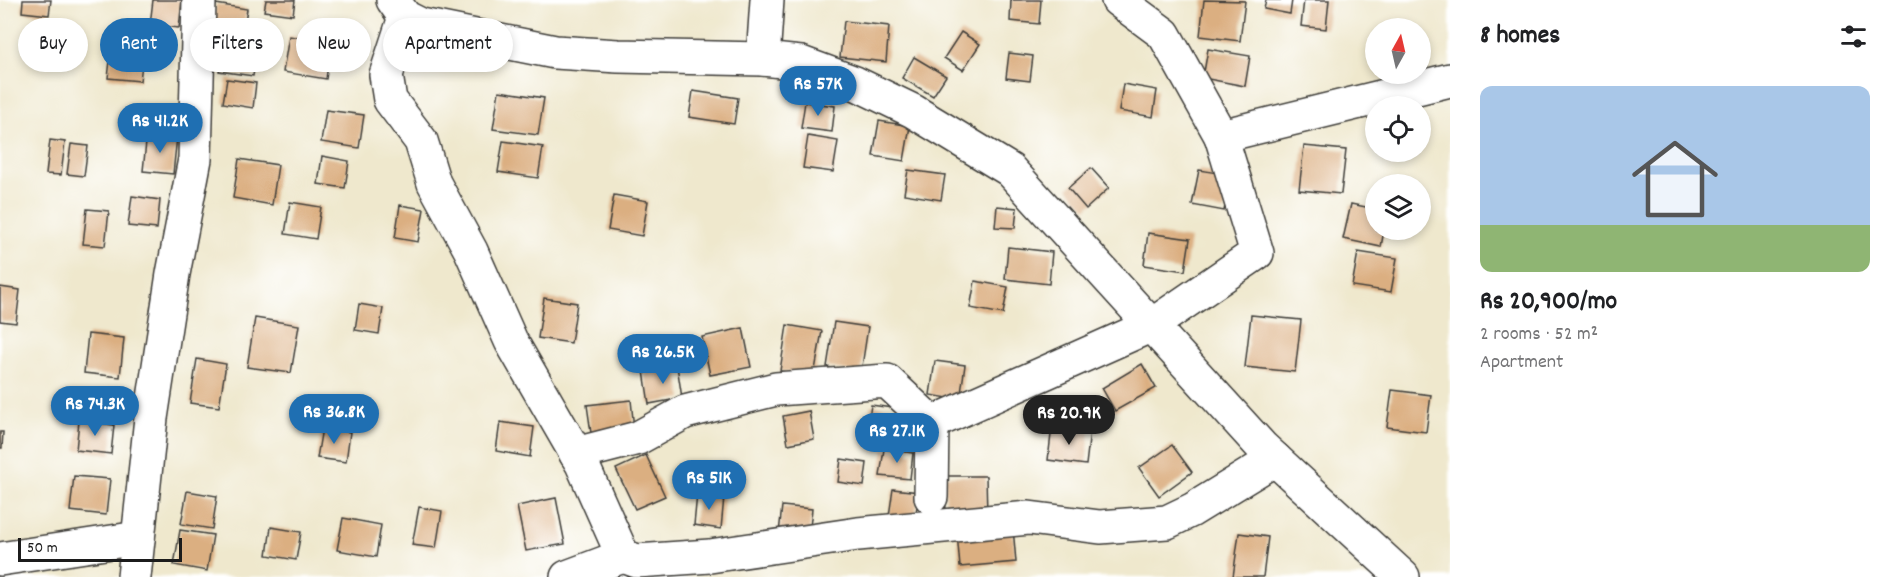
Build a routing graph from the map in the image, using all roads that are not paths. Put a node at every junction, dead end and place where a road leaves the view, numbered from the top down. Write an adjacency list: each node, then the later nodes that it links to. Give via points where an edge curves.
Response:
1 (199, 0): 13 (street, via 195,159 173,274)
2 (767, 0): 5 (street)
3 (1118, 0): 7 (street, via 1164,34)
4 (399, 8): 5 (street, via 421,25 555,52); 10 (street, via 386,75 390,100 421,141 434,183 471,251 511,341)
5 (763, 59): 8 (street, via 801,63 855,83 914,111 1010,170)
6 (1450, 80): 7 (street)
7 (1221, 136): 8 (street, via 1257,253)
8 (1152, 325): 9 (street); 11 (street)
9 (932, 423): 10 (street, via 887,381 776,389 685,412 638,438); 12 (street)
10 (576, 454): 14 (street)
11 (1275, 459): 14 (street, via 1167,522 1100,527 1029,518 858,534 710,556 637,561); 18 (street)
12 (931, 497)
13 (138, 538): 15 (street); 16 (street)
14 (623, 556): 17 (street)
15 (0, 559)
16 (134, 577)
17 (567, 577)
18 (1403, 577)

